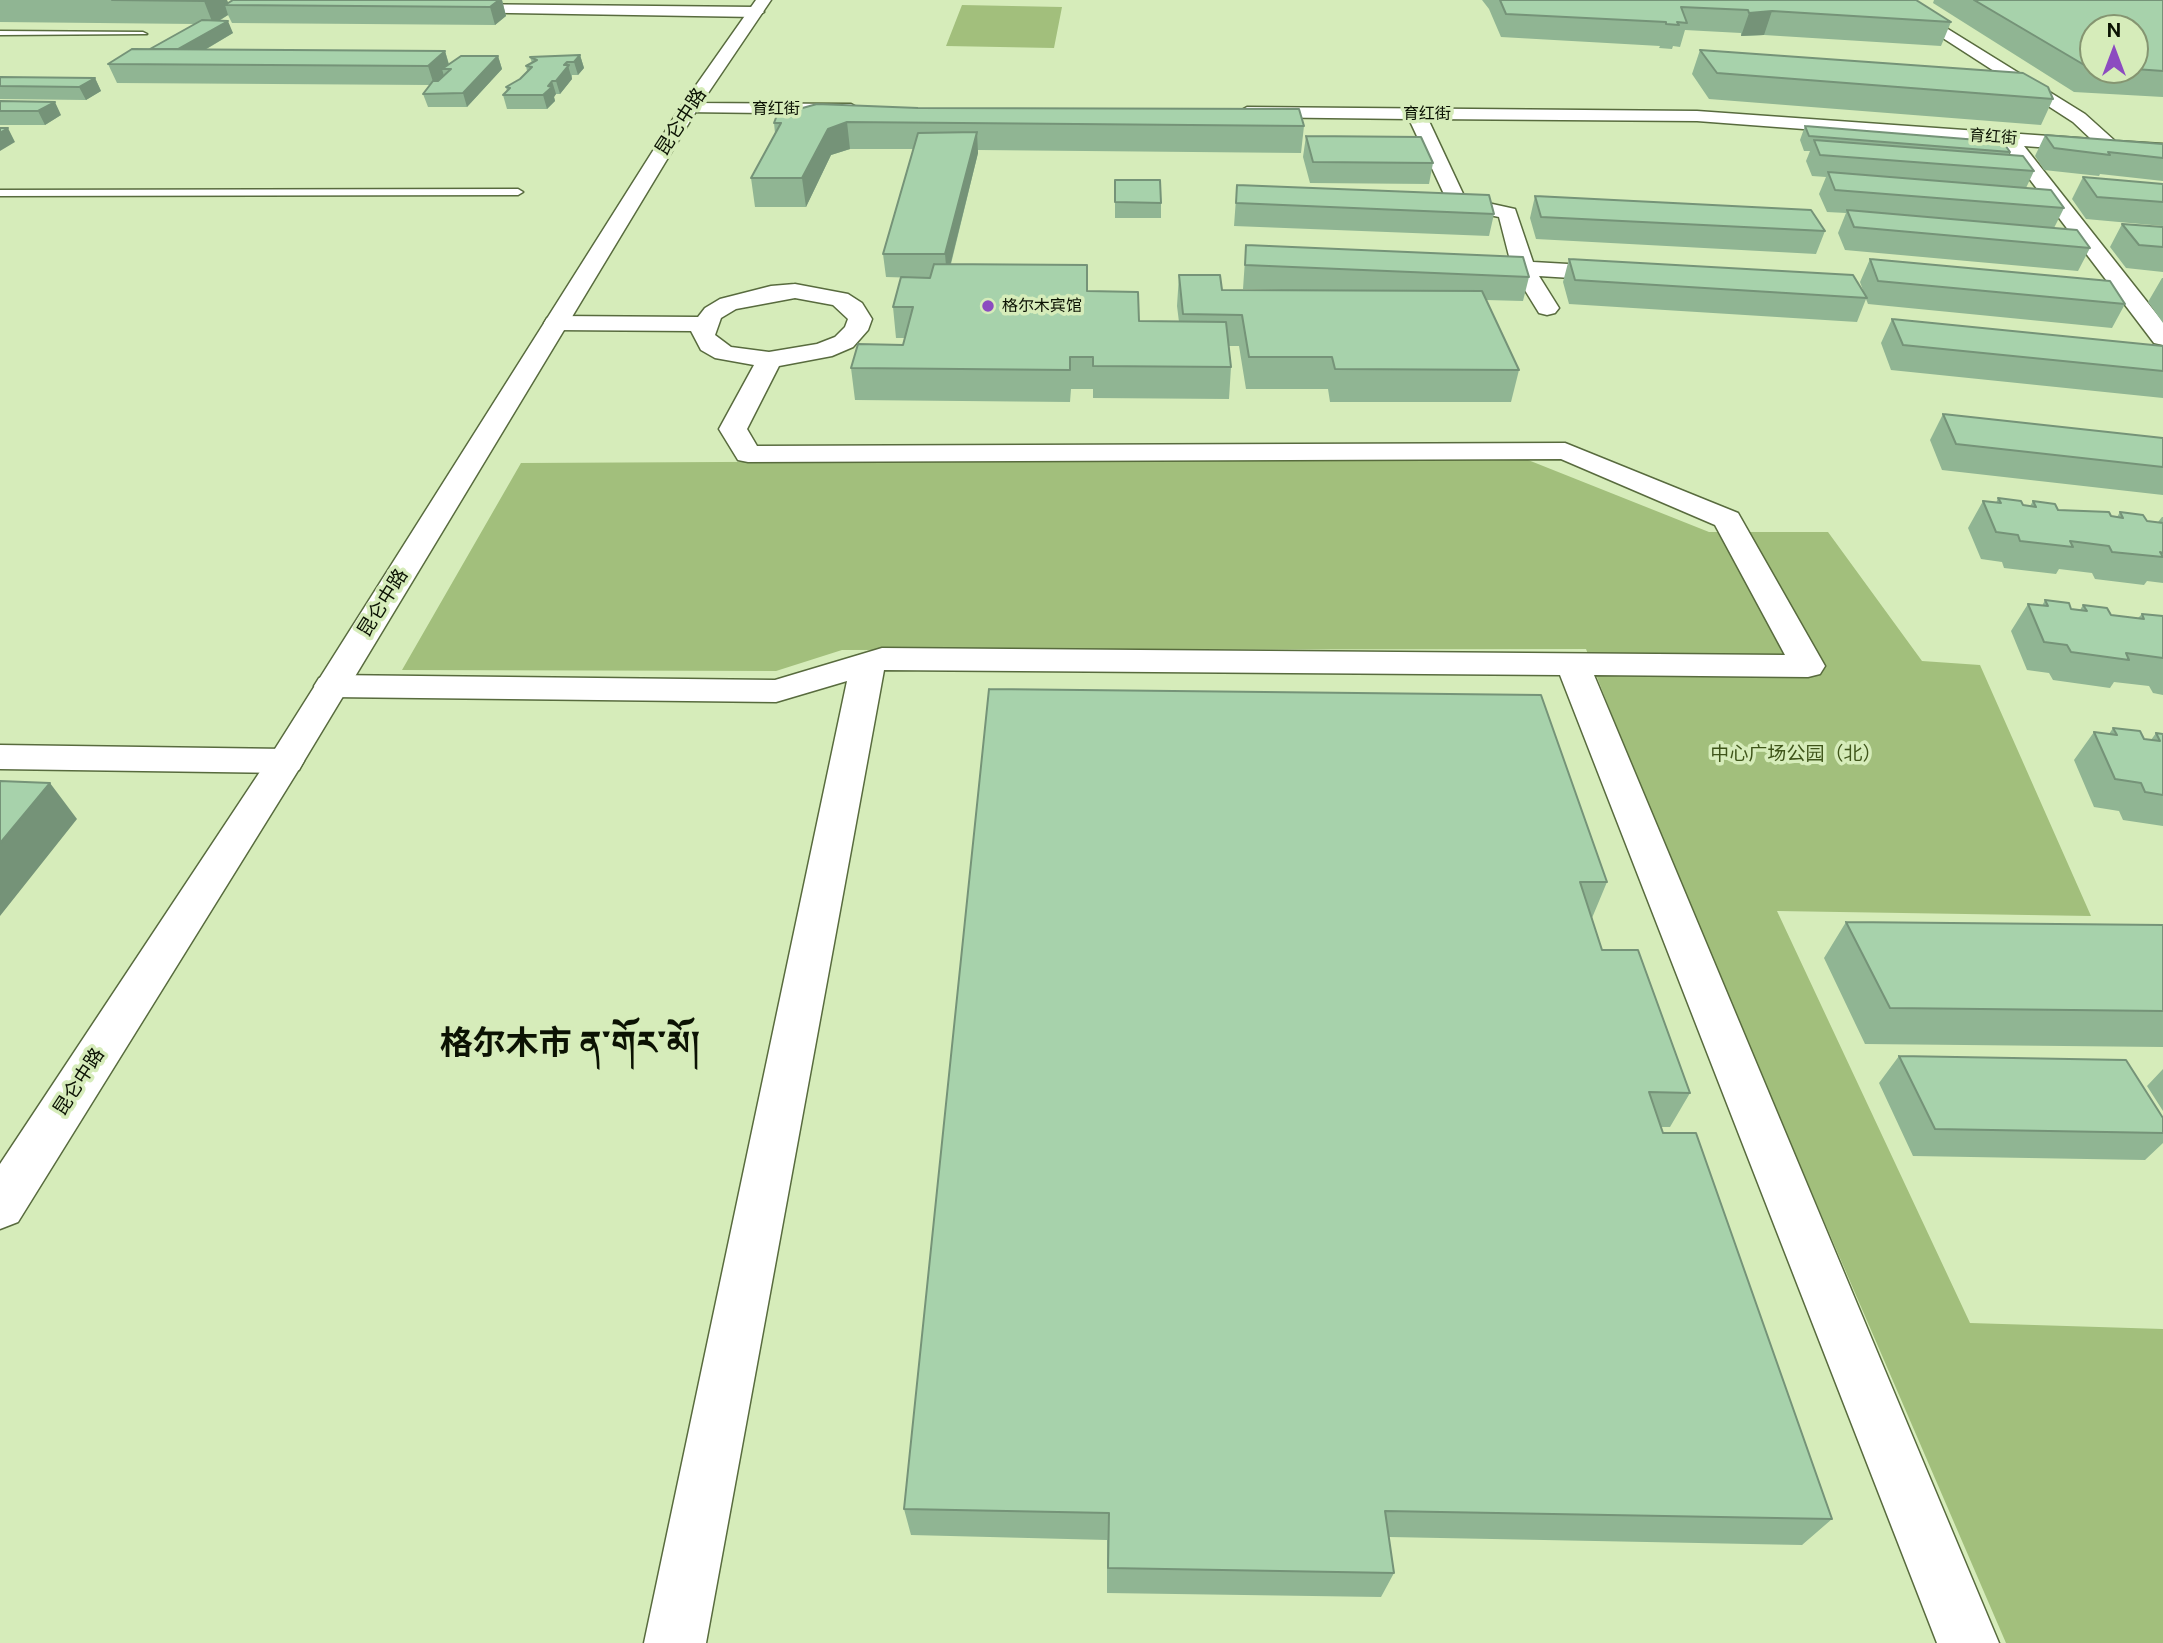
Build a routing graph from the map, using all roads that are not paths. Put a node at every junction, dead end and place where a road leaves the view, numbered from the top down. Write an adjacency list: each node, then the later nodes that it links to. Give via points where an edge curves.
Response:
1 (1891, 0): 11 (street, via 2079,118)
2 (760, 6): 3 (street); 6 (street, 昆仑中路)
3 (440, 9)
4 (0, 33): 5 (lane)
5 (144, 34)
6 (689, 108): 7 (street, 育红街); 19 (street, 昆仑中路)
7 (871, 110)
8 (1234, 112): 9 (street, 育红街)
9 (1416, 114): 10 (street, 育红街, via 1697,116); 16 (street, via 1457,203 1508,212)
10 (2008, 138): 11 (street, 育红街); 21 (street)
11 (2108, 145): 12 (street, 育红街)
12 (2163, 150)
13 (519, 192): 14 (lane)
14 (0, 193)
15 (1455, 265): 16 (street)
16 (1523, 268): 17 (street); 18 (street)
17 (1643, 275)
18 (1547, 308)
19 (556, 323): 20 (street); 25 (street, 昆仑中路)
20 (705, 324): 22 (street, via 704,335 710,345 724,353); 22 (street, via 713,313 738,301 795,291 840,299 860,318 844,342 823,351)
21 (2163, 338)
22 (769, 360): 24 (street, via 733,429 748,454 1565,450 1727,519 1808,667)
23 (868, 664): 24 (street, via 882,659); 25 (street, via 776,691); 29 (street)
24 (1573, 665): 30 (street)
25 (331, 686): 27 (street, 昆仑中路)
26 (0, 758): 27 (street)
27 (286, 761): 28 (street, 昆仑中路)
28 (0, 1206)
29 (675, 1643)
30 (1968, 1643)

